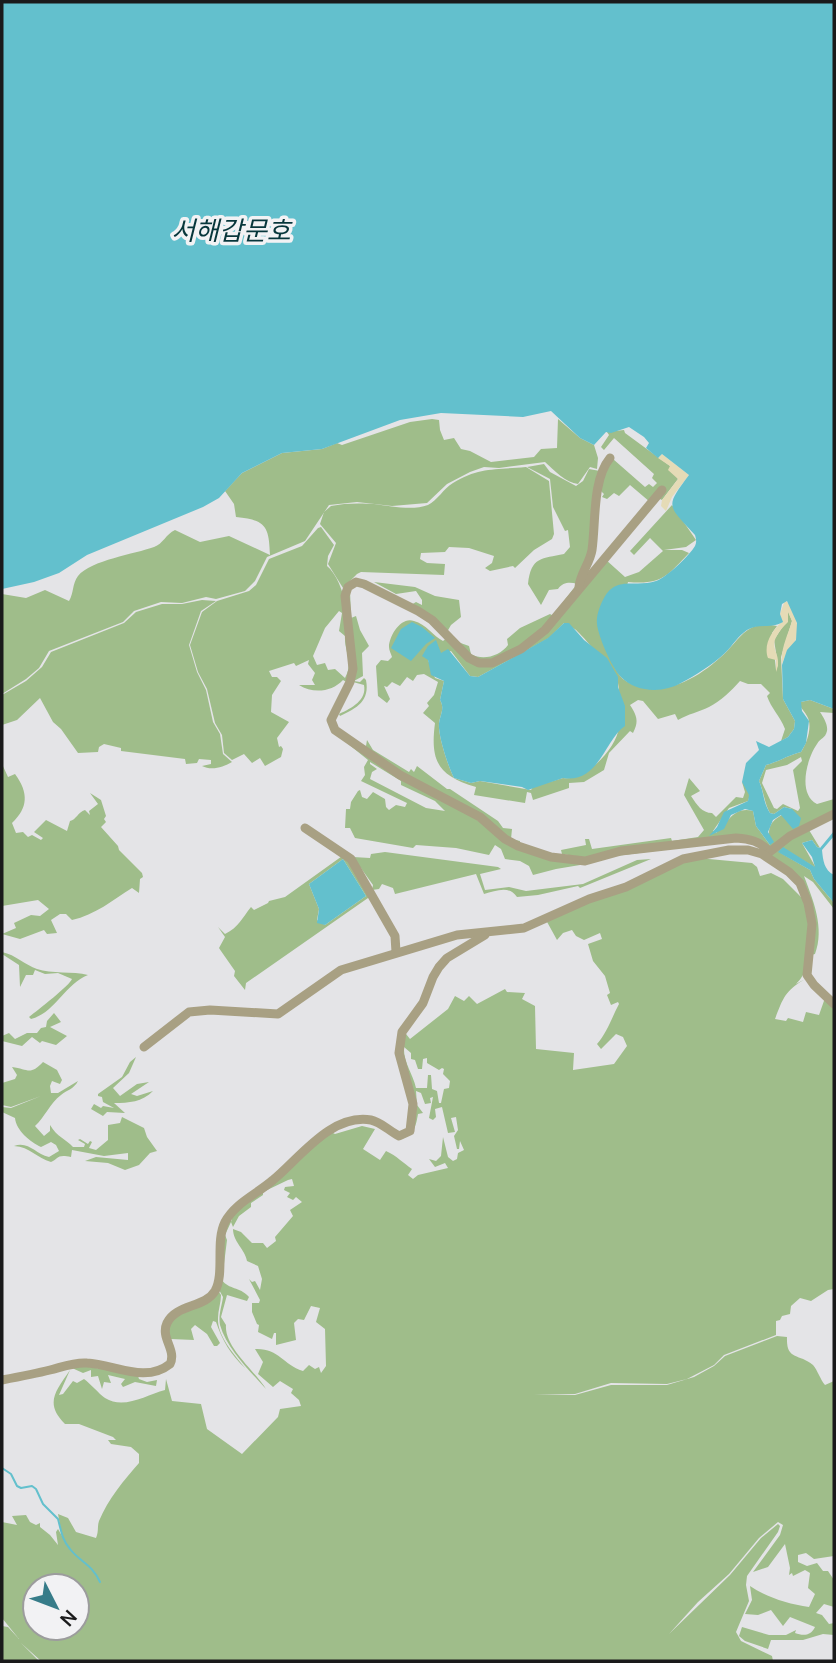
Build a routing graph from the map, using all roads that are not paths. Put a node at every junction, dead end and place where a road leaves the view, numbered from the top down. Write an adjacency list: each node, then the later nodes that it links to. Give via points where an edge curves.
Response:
1 (610, 458): 3 (street, via 602,471 592,548)
2 (662, 490): 3 (street)
3 (579, 588): 6 (street, via 532,642 509,657 486,664 469,658 418,611 364,583 352,584 345,596 353,669 332,725 400,775 466,808 505,839 537,853 585,861 621,851 736,838 754,841)
4 (834, 814): 6 (street)
5 (305, 828): 8 (street, via 351,859 394,936)
6 (768, 853): 7 (street, via 740,849 683,859 536,924); 9 (street, via 804,889 813,931 807,975)
7 (490, 933): 8 (street, via 457,935); 11 (street, via 447,958 402,1032 399,1053 413,1104 410,1131 399,1136 364,1120 327,1130 275,1180 232,1212 221,1234 217,1288 167,1323 173,1355 170,1364 162,1370 138,1372 76,1363)
8 (396, 952): 10 (street, via 341,970 278,1014 189,1012)
9 (834, 1004)
10 (144, 1047)
11 (2, 1380)

